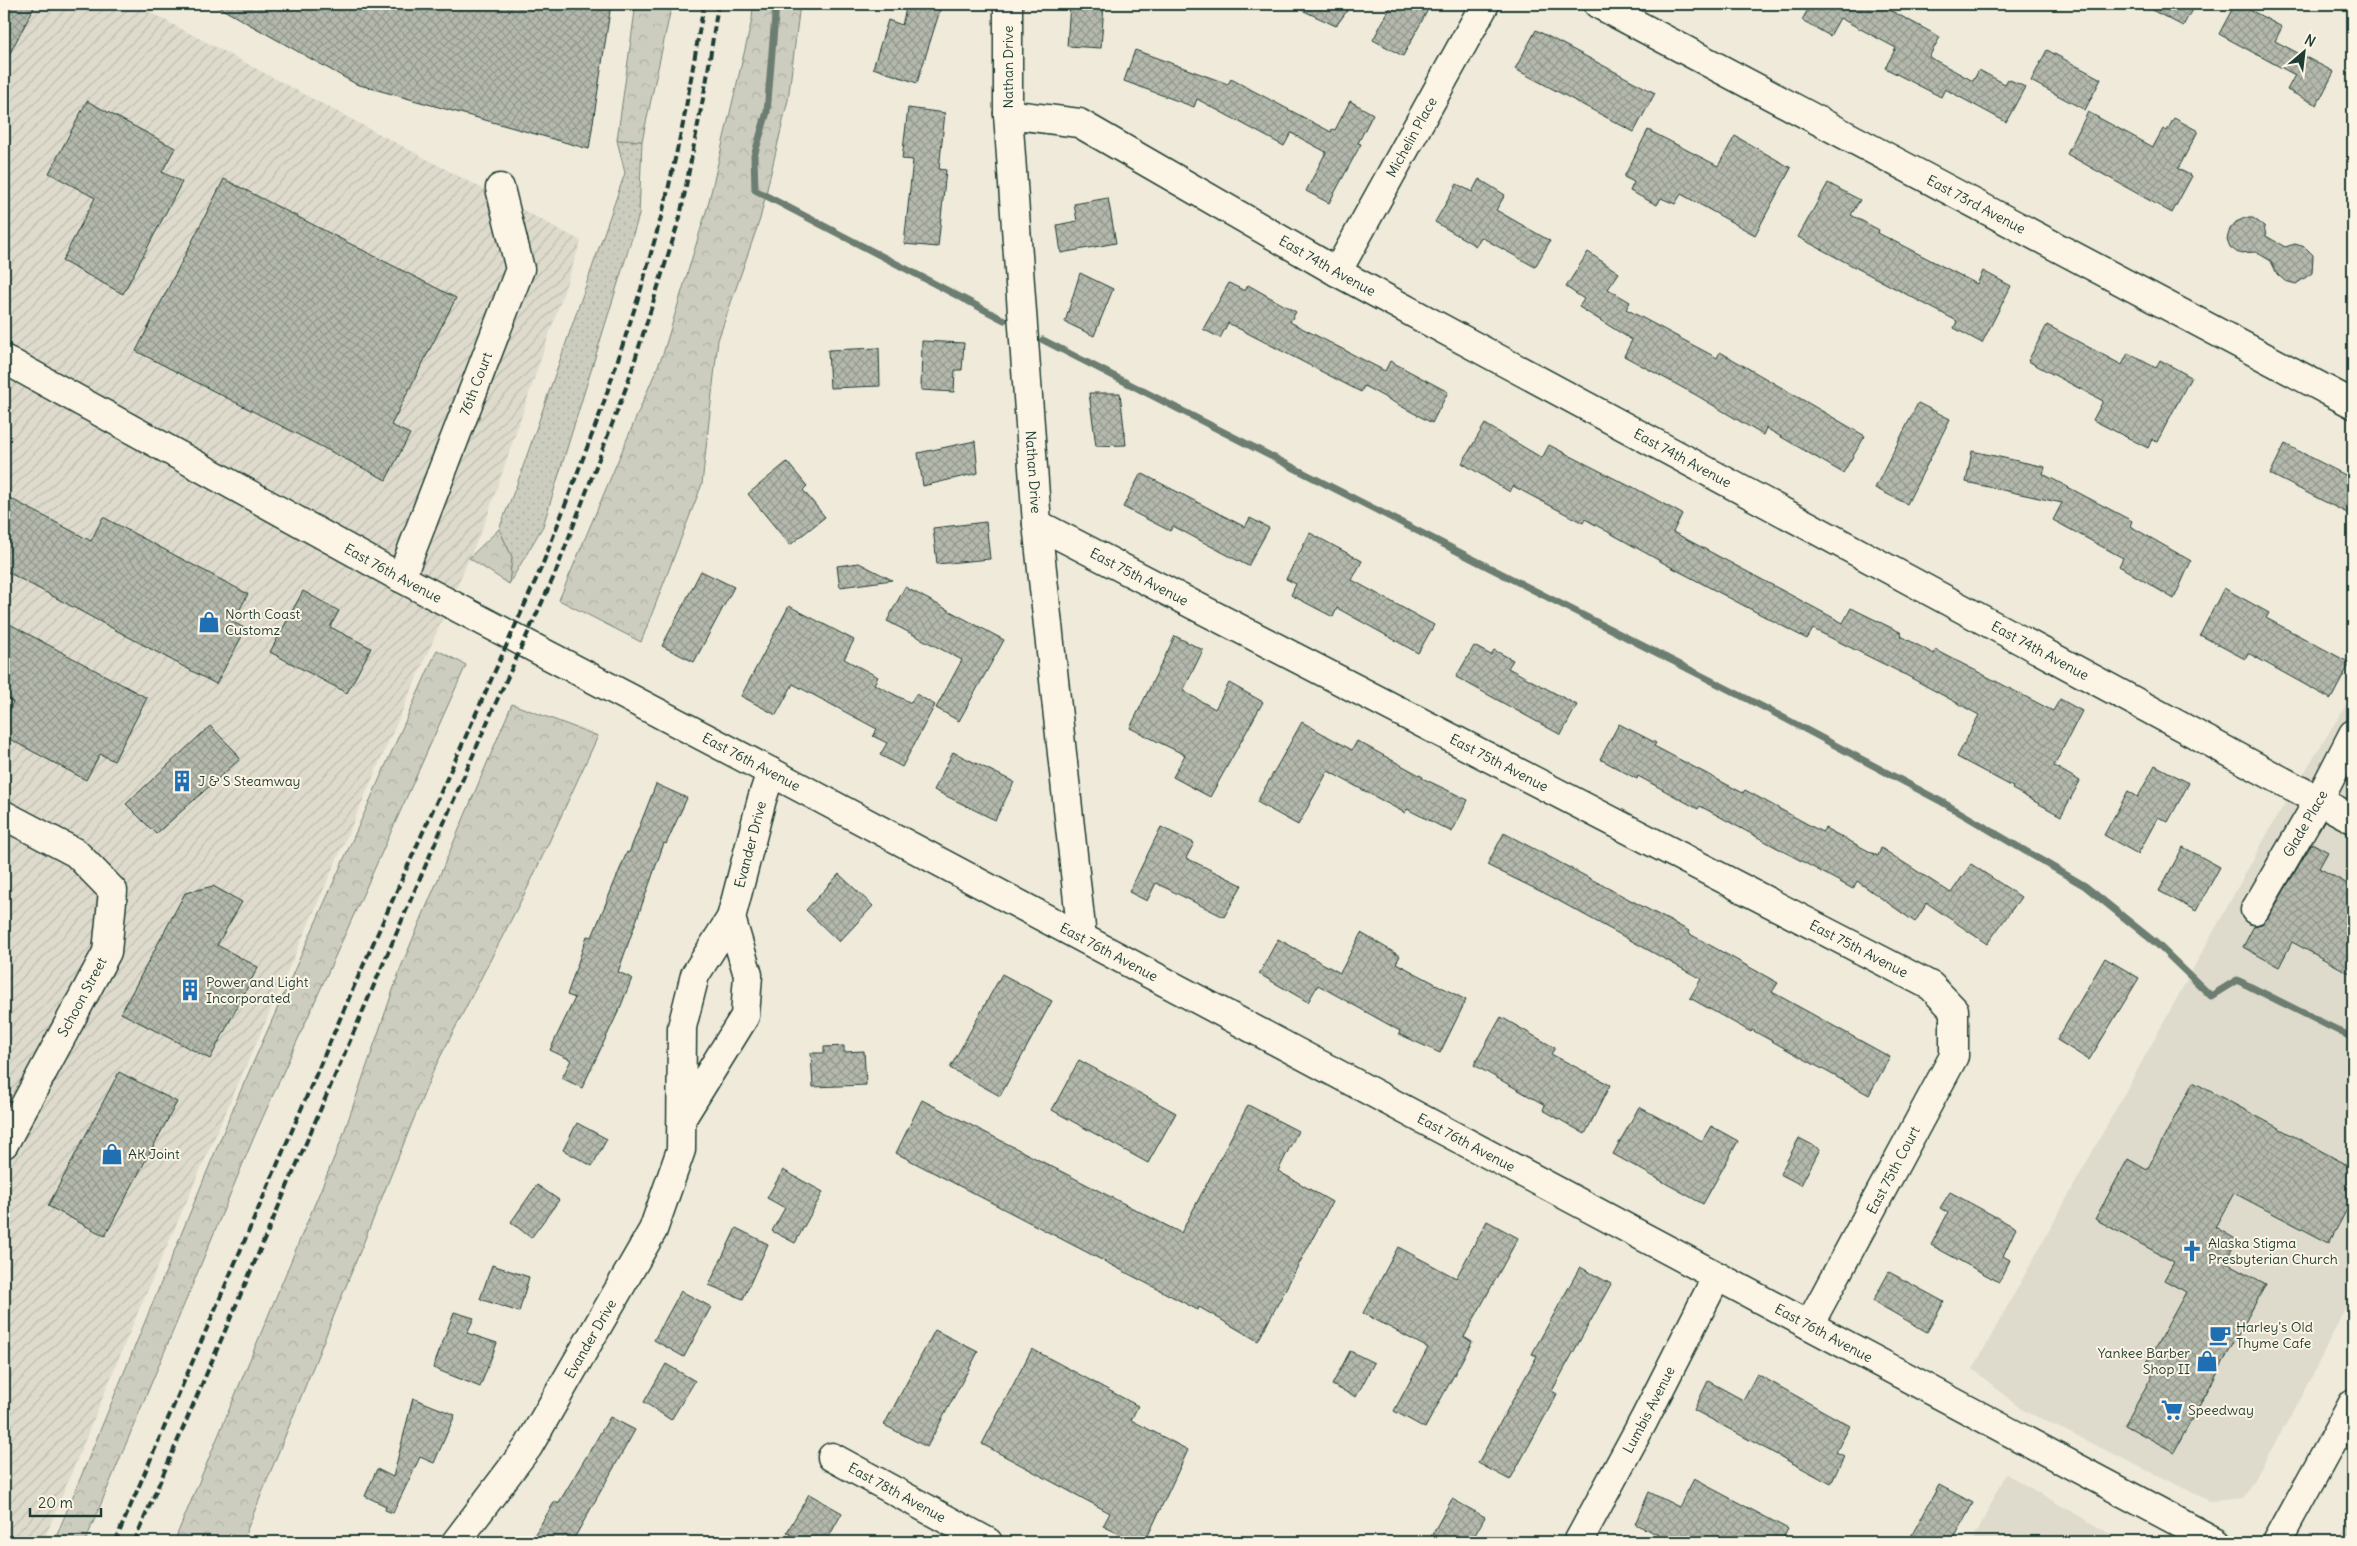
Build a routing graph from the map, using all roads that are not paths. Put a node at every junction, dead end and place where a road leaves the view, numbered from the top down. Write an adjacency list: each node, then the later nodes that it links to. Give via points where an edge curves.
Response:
1 (1008, 4): 4 (street, Nathan Drive)
2 (1485, 4): 6 (street, Michelin Place)
3 (1598, 4): 8 (street, East 73rd Avenue)
4 (1008, 114): 6 (street, East 74th Avenue, via 1079,123); 9 (street, Nathan Drive)
5 (500, 188): 10 (street, 76th Court, via 520,270)
6 (1337, 272): 13 (street, East 74th Avenue)
7 (4, 358): 10 (street, East 76th Avenue)
8 (2353, 404)
9 (1037, 524): 18 (street, Nathan Drive); 19 (street, East 75th Avenue, via 1930,986)
10 (401, 578): 12 (street, East 76th Avenue)
11 (2353, 734): 13 (street, Glade Place)
12 (771, 772): 17 (street, Evander Drive); 18 (street, East 76th Avenue)
13 (2319, 800): 15 (street, East 74th Avenue); 16 (street, Glade Place)
14 (4, 815): 21 (street, Schoon Street, via 76,854 113,891 107,952)
15 (2353, 819)
16 (2254, 910)
17 (730, 918): 20 (street, Evander Drive, via 695,975 684,1018); 20 (street, via 748,975 745,1016)
18 (1082, 937): 22 (street, East 76th Avenue)
19 (1954, 1010): 23 (street, East 75th Court, via 1954,1056)
20 (682, 1118): 26 (street, Evander Drive, via 682,1150 653,1230 528,1447)
21 (4, 1144)
22 (1717, 1276): 23 (street, East 76th Avenue); 28 (street, Lumbis Avenue)
23 (1809, 1325): 29 (street, East 76th Avenue)
24 (2353, 1403): 30 (street)
25 (832, 1457): 27 (street, East 78th Avenue)
26 (456, 1542)
27 (988, 1542)
28 (1578, 1542)
29 (2216, 1542)
30 (2277, 1542)

